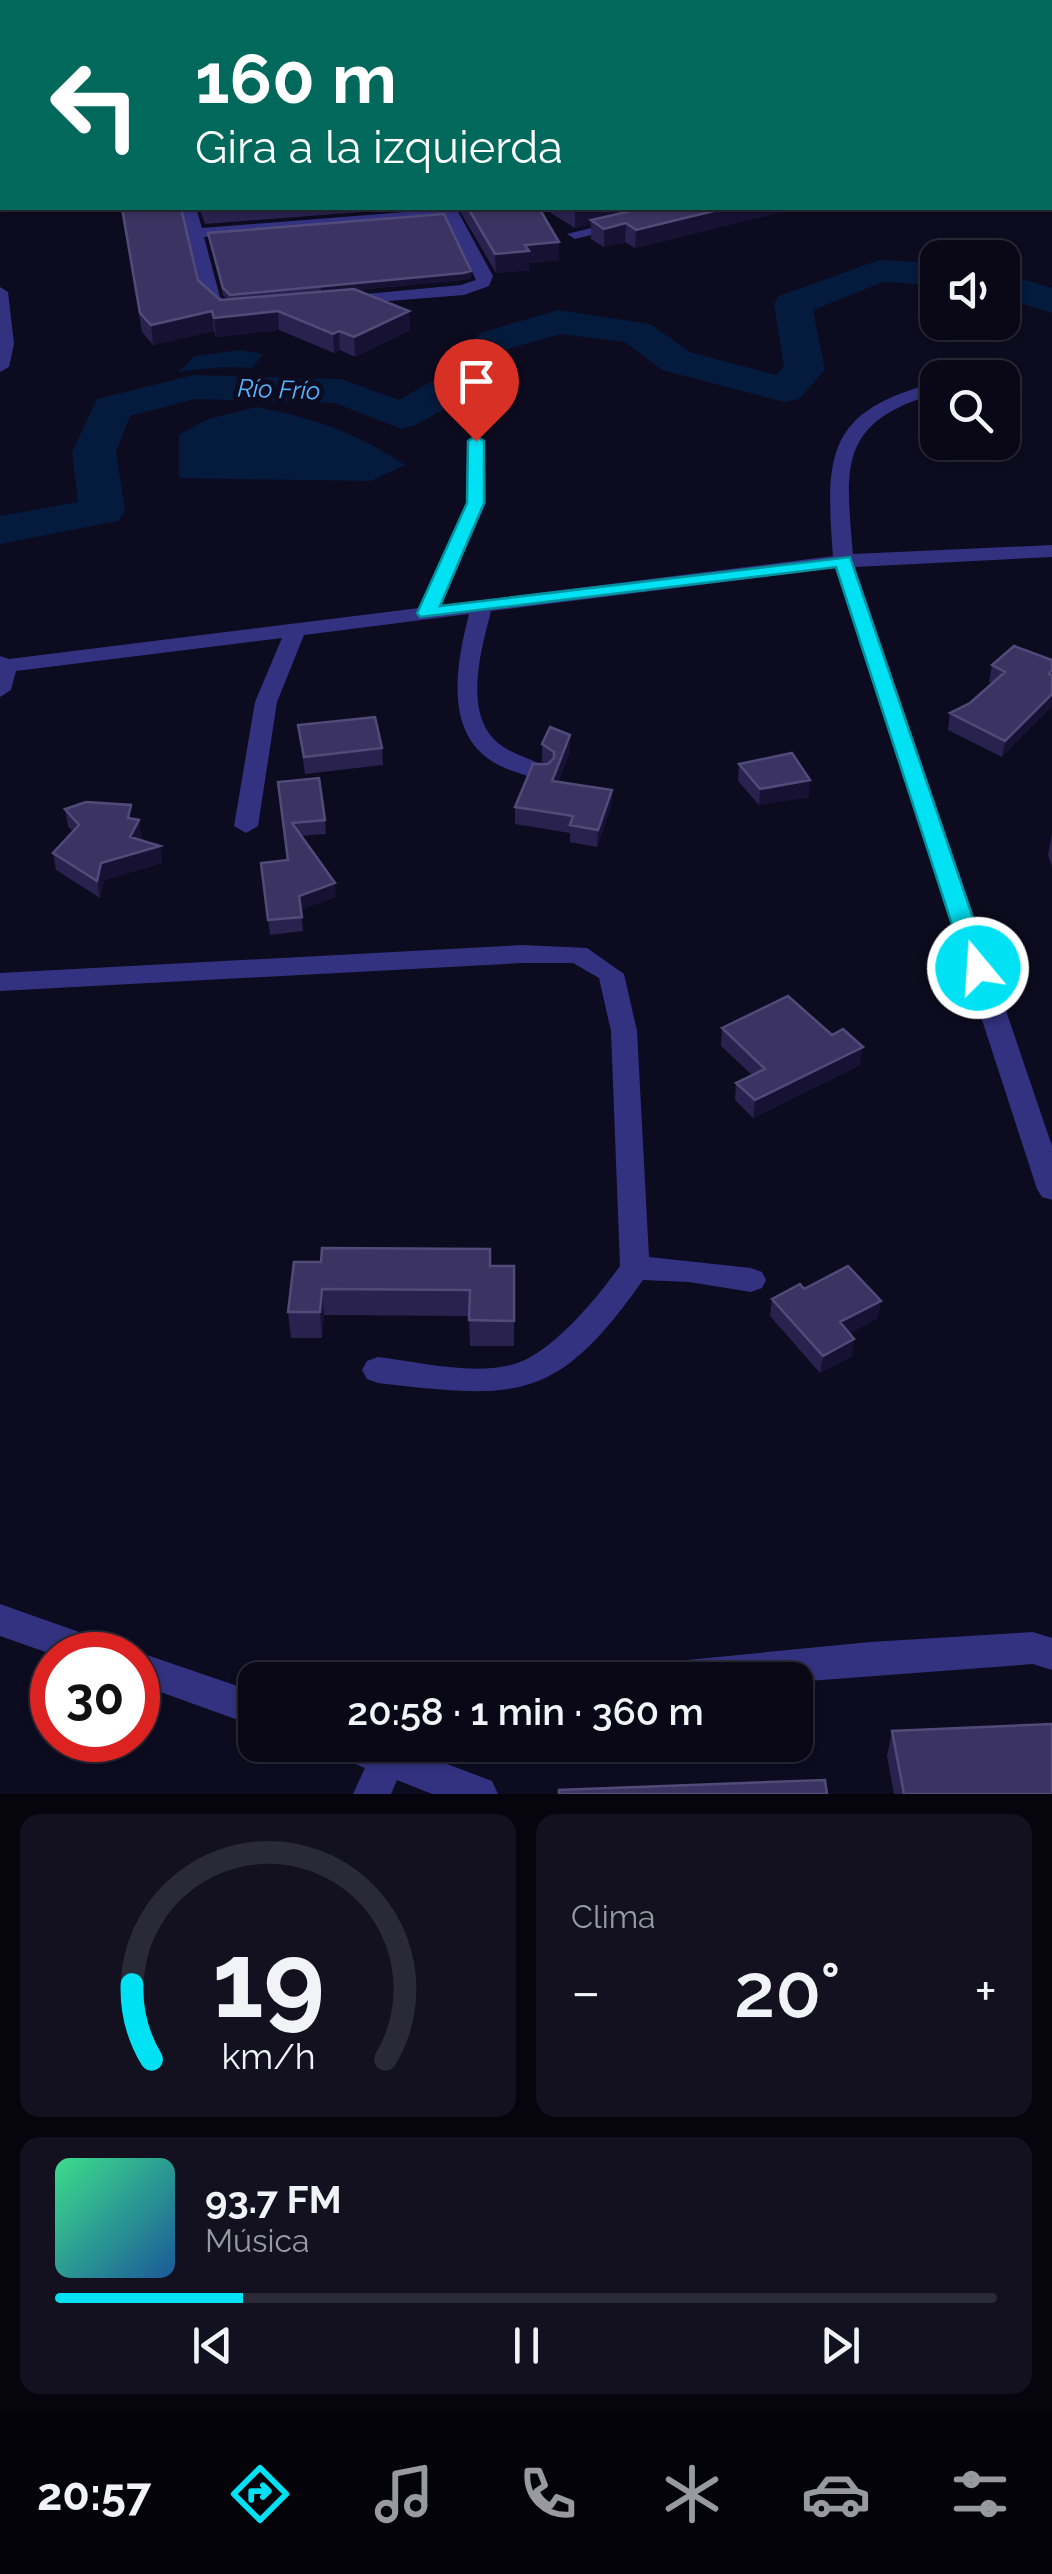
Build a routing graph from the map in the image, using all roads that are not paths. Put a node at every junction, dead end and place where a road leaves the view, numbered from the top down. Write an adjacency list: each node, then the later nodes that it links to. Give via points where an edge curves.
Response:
1 (190, 210): 4 (street)
2 (450, 210): 4 (street); 7 (street, via 485,276 483,284)
3 (681, 210): 5 (street)
4 (196, 233): 8 (street, via 212,298 224,311)
5 (575, 234)
6 (0, 292): 9 (street)
7 (334, 302)
8 (242, 311)
9 (0, 367)
10 (920, 391): 13 (street, via 873,411 842,446)
11 (476, 441): 15 (street, via 476,503)
12 (1052, 551): 13 (street)
13 (843, 561): 14 (street); 22 (street)
14 (482, 606): 15 (street); 19 (street, via 466,664 465,692 477,733 493,756)
15 (427, 613): 16 (street)
16 (296, 630): 17 (street); 20 (street, via 266,702)
17 (4, 664): 18 (street)
18 (0, 690)
19 (539, 772)
20 (246, 826)
21 (0, 982): 23 (street, via 578,954 611,974 624,1031)
22 (1052, 1189)
23 (635, 1268): 24 (street); 25 (street, via 581,1331 518,1377)
24 (751, 1280)
25 (378, 1370)
26 (0, 1620): 27 (street)
27 (34, 1632)
28 (1052, 1654): 29 (street, via 1034,1648)
29 (813, 1664)
30 (160, 1676): 31 (street)
31 (238, 1703)
32 (376, 1762): 34 (street)
33 (406, 1762): 35 (street)
34 (372, 1794)
35 (479, 1794)

